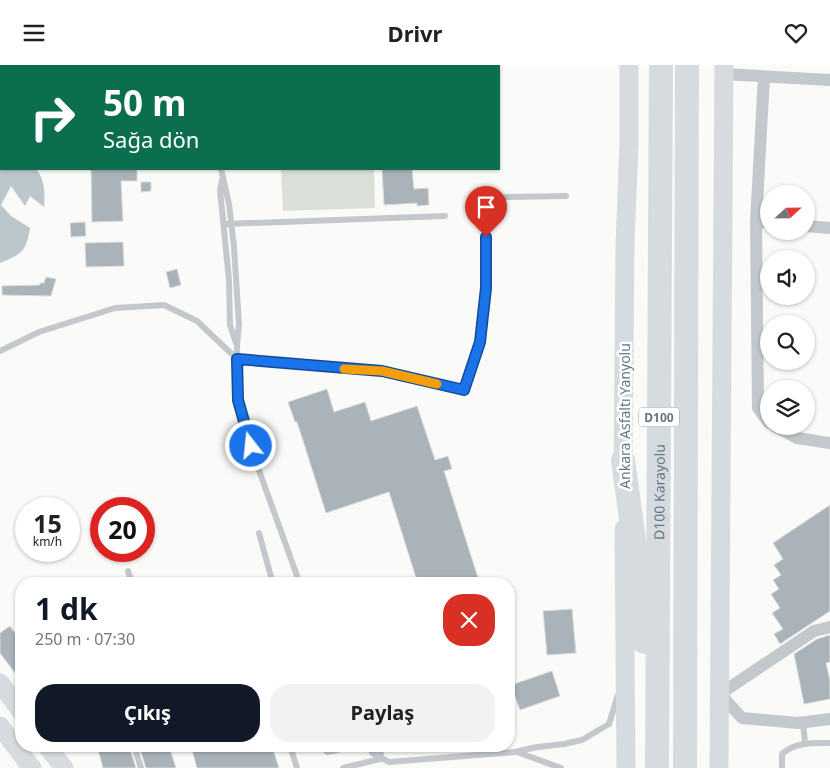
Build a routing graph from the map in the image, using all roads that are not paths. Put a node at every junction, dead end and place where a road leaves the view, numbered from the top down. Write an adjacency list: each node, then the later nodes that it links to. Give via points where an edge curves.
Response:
1 (629, 65): 22 (main road, Ankara Asfaltı Yanyolu)
2 (660, 65): 55 (highway, D100 Karayolu / D100)
3 (687, 65): 56 (highway, D100 Karayolu / D100)
4 (724, 69): 5 (street); 31 (main road)
5 (764, 77): 6 (street); 8 (street)
6 (830, 80)
7 (222, 172): 11 (lane); 12 (lane, via 220,190)
8 (763, 185)
9 (566, 195): 18 (lane, via 506,197 487,203 486,288 480,342 464,390 382,371)
10 (445, 216): 11 (lane)
11 (231, 223): 12 (lane); 16 (lane, via 239,324)
12 (224, 224): 16 (lane, via 230,325)
13 (815, 227): 14 (street)
14 (830, 228)
15 (762, 240): 19 (street)
16 (237, 345): 18 (lane)
17 (0, 351): 18 (lane, via 39,332 115,308 164,305 196,321)
18 (237, 359): 27 (lane, via 238,400 256,462)
19 (760, 411)
20 (791, 435): 21 (street)
21 (830, 443)
22 (623, 459): 29 (main road, Ankara Asfaltı Yanyolu); 54 (highway, via 639,577)
23 (259, 533): 26 (lane)
24 (128, 571): 25 (lane)
25 (130, 577)
26 (271, 577)
27 (297, 577)
28 (830, 627): 31 (street, via 814,631)
29 (625, 675): 45 (lane, via 609,724 582,740); 53 (main road, Ankara Asfaltı Yanyolu)
30 (0, 683): 32 (main road)
31 (720, 694): 34 (street, via 742,717); 57 (main road)
32 (15, 703)
33 (830, 719): 34 (street)
34 (803, 723): 36 (lane)
35 (0, 726): 38 (main road)
36 (805, 743): 37 (lane); 58 (lane, via 782,754)
37 (830, 743)
38 (15, 746)
39 (20, 752): 47 (main road)
40 (52, 752): 48 (main road)
41 (136, 752): 49 (lane)
42 (292, 752): 50 (lane)
43 (372, 752): 46 (lane)
44 (381, 752): 46 (lane)
45 (515, 752): 46 (lane, via 389,762); 52 (lane)
46 (380, 759): 51 (lane)
47 (32, 768)
48 (64, 768)
49 (141, 768)
50 (297, 768)
51 (343, 768)
52 (561, 768)
53 (626, 768)
54 (653, 768)
55 (657, 768)
56 (685, 768)
57 (720, 768)
58 (782, 768)

